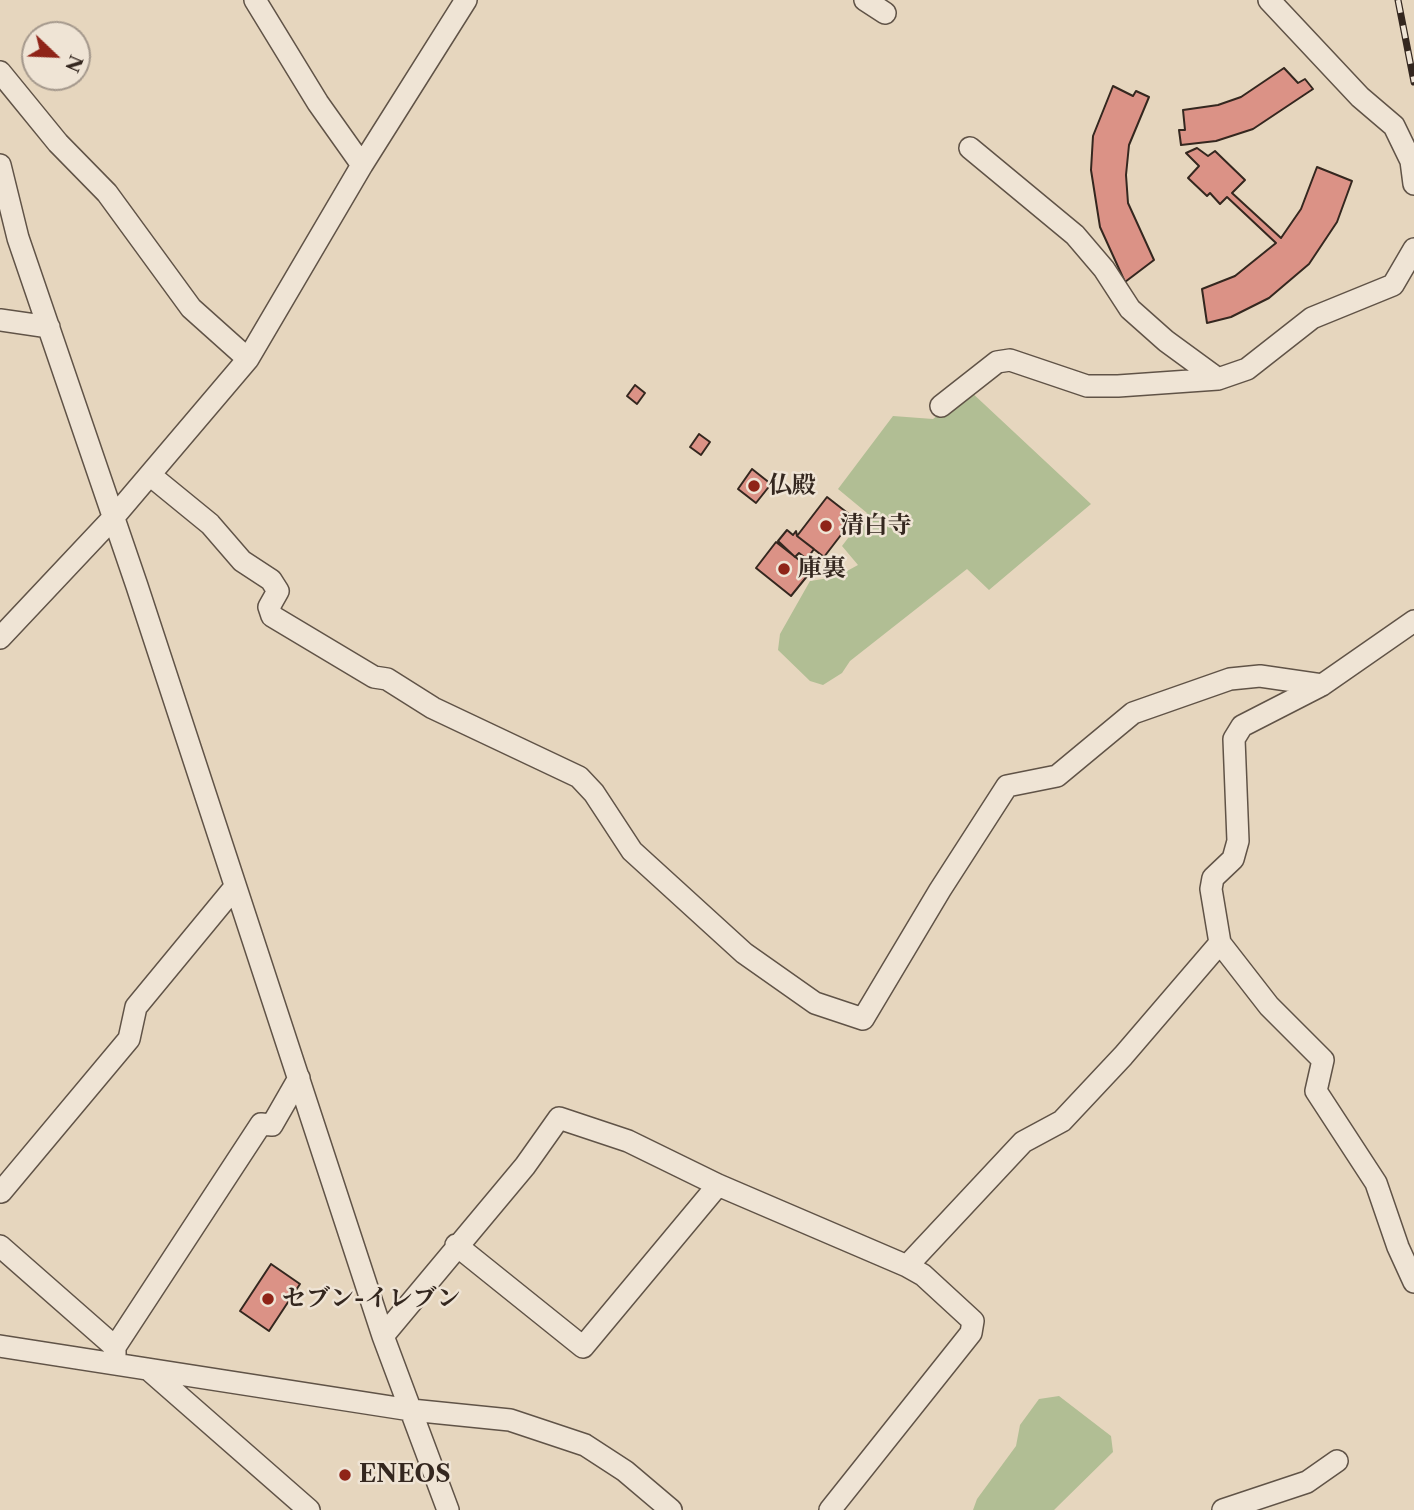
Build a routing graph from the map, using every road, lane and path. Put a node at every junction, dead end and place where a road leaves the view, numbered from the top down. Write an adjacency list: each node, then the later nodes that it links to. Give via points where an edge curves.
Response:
1 (254, 0): 9 (street)
2 (466, 0): 9 (street)
3 (864, 0): 5 (street)
4 (1269, 0): 10 (street, via 1360,97 1394,126 1411,161)
5 (885, 13)
6 (0, 72): 14 (street, via 107,193 191,308)
7 (970, 148): 15 (street, via 1075,234 1130,309)
8 (0, 165): 13 (street, via 18,238)
9 (362, 165): 14 (street)
10 (1414, 184)
11 (1414, 249): 15 (street, via 1394,285 1312,318 1247,369)
12 (0, 320): 13 (street)
13 (49, 327): 18 (street)
14 (248, 359): 17 (street)
15 (1218, 379): 16 (street, via 1087,386 1010,359 997,362)
16 (941, 405)
17 (150, 475): 18 (street); 21 (street, via 210,524 242,561 271,580 278,591 269,607 272,616 433,708 579,777 632,851 744,953 815,1003 863,1018 1007,786 1057,776 1133,713 1230,679 1260,676)
18 (113, 518): 20 (street); 22 (street)
19 (1414, 621): 21 (street)
20 (0, 638)
21 (1322, 685): 23 (street, via 1241,726 1234,739 1238,841 1233,859 1213,878 1211,889)
22 (235, 887): 24 (street); 26 (street, via 136,1007 129,1039)
23 (1220, 943): 29 (street, via 1062,1121 1023,1142); 30 (street, via 1269,1006 1322,1060 1316,1091 1376,1182)
24 (299, 1078): 31 (street); 33 (street, via 272,1125 261,1124)
25 (718, 1185): 28 (street, via 628,1141 559,1118 525,1166); 28 (street, via 583,1346); 29 (street)
26 (1, 1192)
27 (0, 1245): 33 (street)
28 (456, 1245): 31 (street)
29 (907, 1266): 40 (street, via 974,1321 971,1333)
30 (1414, 1282)
31 (383, 1336): 35 (street)
32 (0, 1346): 33 (street)
33 (115, 1355): 34 (street)
34 (148, 1369): 35 (street); 37 (street)
35 (411, 1410): 38 (street); 39 (street, via 510,1420 585,1445)
36 (1337, 1461): 41 (street, via 1307,1482)
37 (309, 1510)
38 (448, 1510)
39 (671, 1510)
40 (830, 1510)
41 (1223, 1510)

